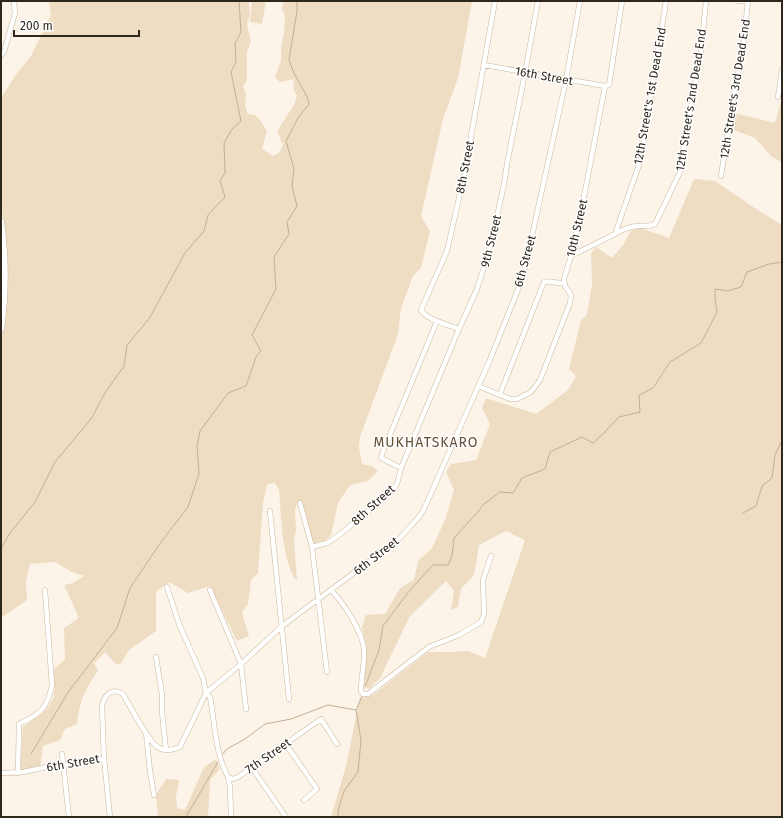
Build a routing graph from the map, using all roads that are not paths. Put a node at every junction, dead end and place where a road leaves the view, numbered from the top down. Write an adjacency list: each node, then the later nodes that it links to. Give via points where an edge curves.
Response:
1 (14, 1): 10 (street, via 15,13)
2 (494, 1): 11 (street, 8th Street)
3 (538, 1): 13 (street, 9th Street)
4 (580, 1): 14 (street, 6th Street)
5 (622, 1): 15 (street, 10th Street, via 609,85)
6 (666, 1): 19 (street, 12th Street's 1st Dead End, via 641,159)
7 (706, 1): 19 (street, 12th Street's 2nd Dead End, via 701,52 682,168 655,224 624,229)
8 (738, 1): 9 (street)
9 (748, 1): 17 (street, 12th Street's 3rd Dead End, via 743,48)
10 (1, 55)
11 (484, 65): 13 (street, 16th Street); 22 (street, 8th Street, via 464,176 447,251 422,310)
12 (782, 70): 16 (street)
13 (525, 73): 14 (street, 16th Street); 24 (street, 9th Street, via 492,240 478,289)
14 (566, 80): 15 (street, 16th Street); 25 (street, 6th Street, via 523,276)
15 (605, 86): 20 (street, 10th Street)
16 (778, 97)
17 (721, 176)
18 (1, 221): 23 (street, via 5,292)
19 (615, 234): 20 (street)
20 (571, 256): 21 (street, 10th Street)
21 (564, 283): 26 (street, via 544,282); 26 (street, via 571,295 570,303 540,380 531,392 517,399)
22 (437, 321): 24 (street, 8th Street); 27 (street, 8th Street, via 381,458)
23 (1, 329)
24 (459, 329): 27 (street, 9th Street)
25 (478, 386): 26 (street); 35 (street, 6th Street, via 419,517 396,541)
26 (500, 394)
27 (401, 468): 30 (street, 8th Street, via 397,484 392,491 338,536 327,543)
28 (300, 503): 30 (street)
29 (270, 511): 37 (street)
30 (312, 547): 36 (street)
31 (491, 556): 35 (street, via 483,580 484,614 481,622 459,635 429,647 368,694 361,691 364,650 362,639)
32 (167, 587): 41 (street, via 179,624 203,678)
33 (45, 590): 53 (street, via 52,685 50,695 41,711 19,724)
34 (210, 590): 39 (street)
35 (331, 590): 36 (street, 6th Street)
36 (318, 599): 37 (street, 6th Street); 40 (street)
37 (282, 626): 39 (street, 6th Street); 42 (street)
38 (156, 658): 47 (street)
39 (241, 664): 41 (street, 6th Street); 43 (street)
40 (328, 672)
41 (206, 694): 47 (street, 6th Street, via 180,746); 54 (street, via 210,696 219,754)
42 (289, 699)
43 (246, 709)
44 (146, 732): 47 (street, 6th Street, via 156,745); 49 (street, 6th Street, via 123,694 119,691 110,692 104,698 102,706); 55 (street)
45 (285, 743): 46 (street, 7th Street, via 321,719); 51 (street, 7th Street); 56 (street, via 317,789)
46 (337, 744)
47 (166, 750)
48 (62, 754): 50 (street)
49 (104, 758): 50 (street, 6th Street); 58 (street)
50 (64, 765): 53 (street, 6th Street); 57 (street)
51 (252, 768): 54 (street, 7th Street, via 233,779); 60 (street)
52 (1, 773): 53 (street, 6th Street)
53 (18, 773)
54 (228, 777): 59 (street)
55 (154, 795)
56 (304, 800)
57 (69, 817)
58 (110, 817)
59 (232, 817)
60 (286, 817)

